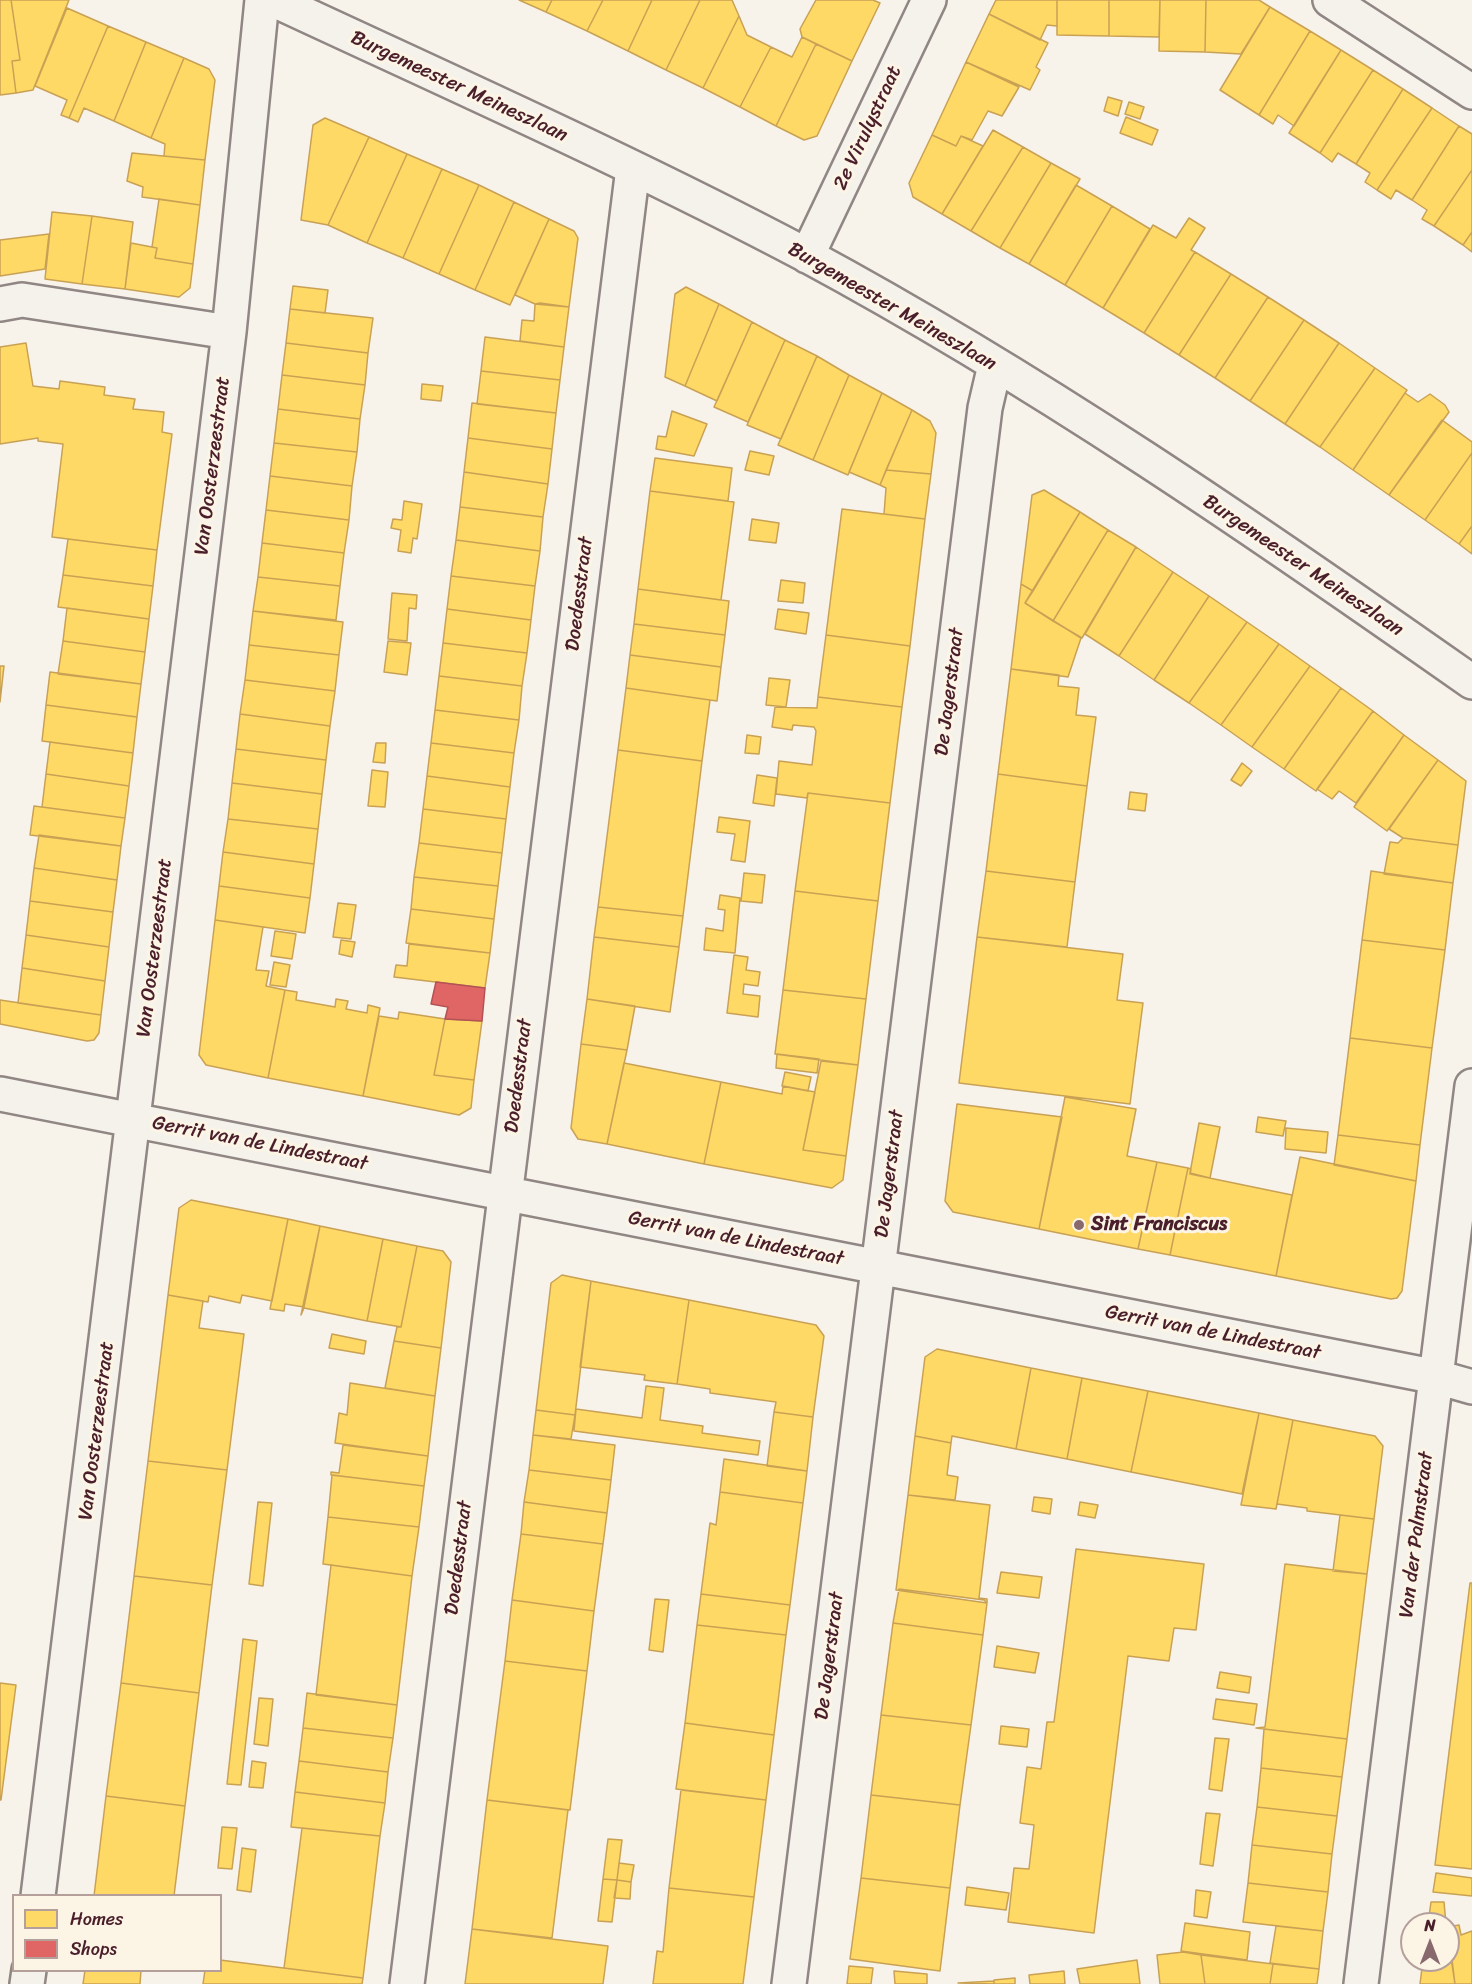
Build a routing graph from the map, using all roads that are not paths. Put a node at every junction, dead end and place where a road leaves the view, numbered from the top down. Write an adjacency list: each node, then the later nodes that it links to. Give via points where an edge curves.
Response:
1 (262, 0): 9 (street, Van Oosterzeestraat)
2 (274, 0): 6 (street, Burgemeester Meineszlaan)
3 (929, 0): 7 (street, 2e Virulystraat)
4 (1330, 0): 5 (street)
5 (1472, 92)
6 (633, 168): 7 (street, Burgemeester Meineszlaan); 15 (street, Doedesstraat)
7 (807, 256): 10 (street, Burgemeester Meineszlaan)
8 (0, 304): 9 (street, via 22,300)
9 (229, 332): 14 (street, Van Oosterzeestraat)
10 (994, 365): 11 (street, Burgemeester Meineszlaan, via 1176,479); 16 (street, De Jagerstraat, via 985,408)
11 (1472, 682)
12 (1472, 1086): 17 (street, Van der Palmstraat)
13 (0, 1094): 14 (street, Gerrit van de Lindestraat)
14 (134, 1119): 15 (street, Gerrit van de Lindestraat); 19 (street, Van Oosterzeestraat)
15 (504, 1194): 16 (street, Gerrit van de Lindestraat); 20 (street, Doedesstraat)
16 (878, 1267): 17 (street, Gerrit van de Lindestraat); 21 (street, De Jagerstraat)
17 (1437, 1377): 18 (street, Gerrit van de Lindestraat); 22 (street, Van der Palmstraat)
18 (1472, 1387)
19 (38, 1894)
20 (407, 1984)
21 (789, 1984)
22 (1361, 1984)

